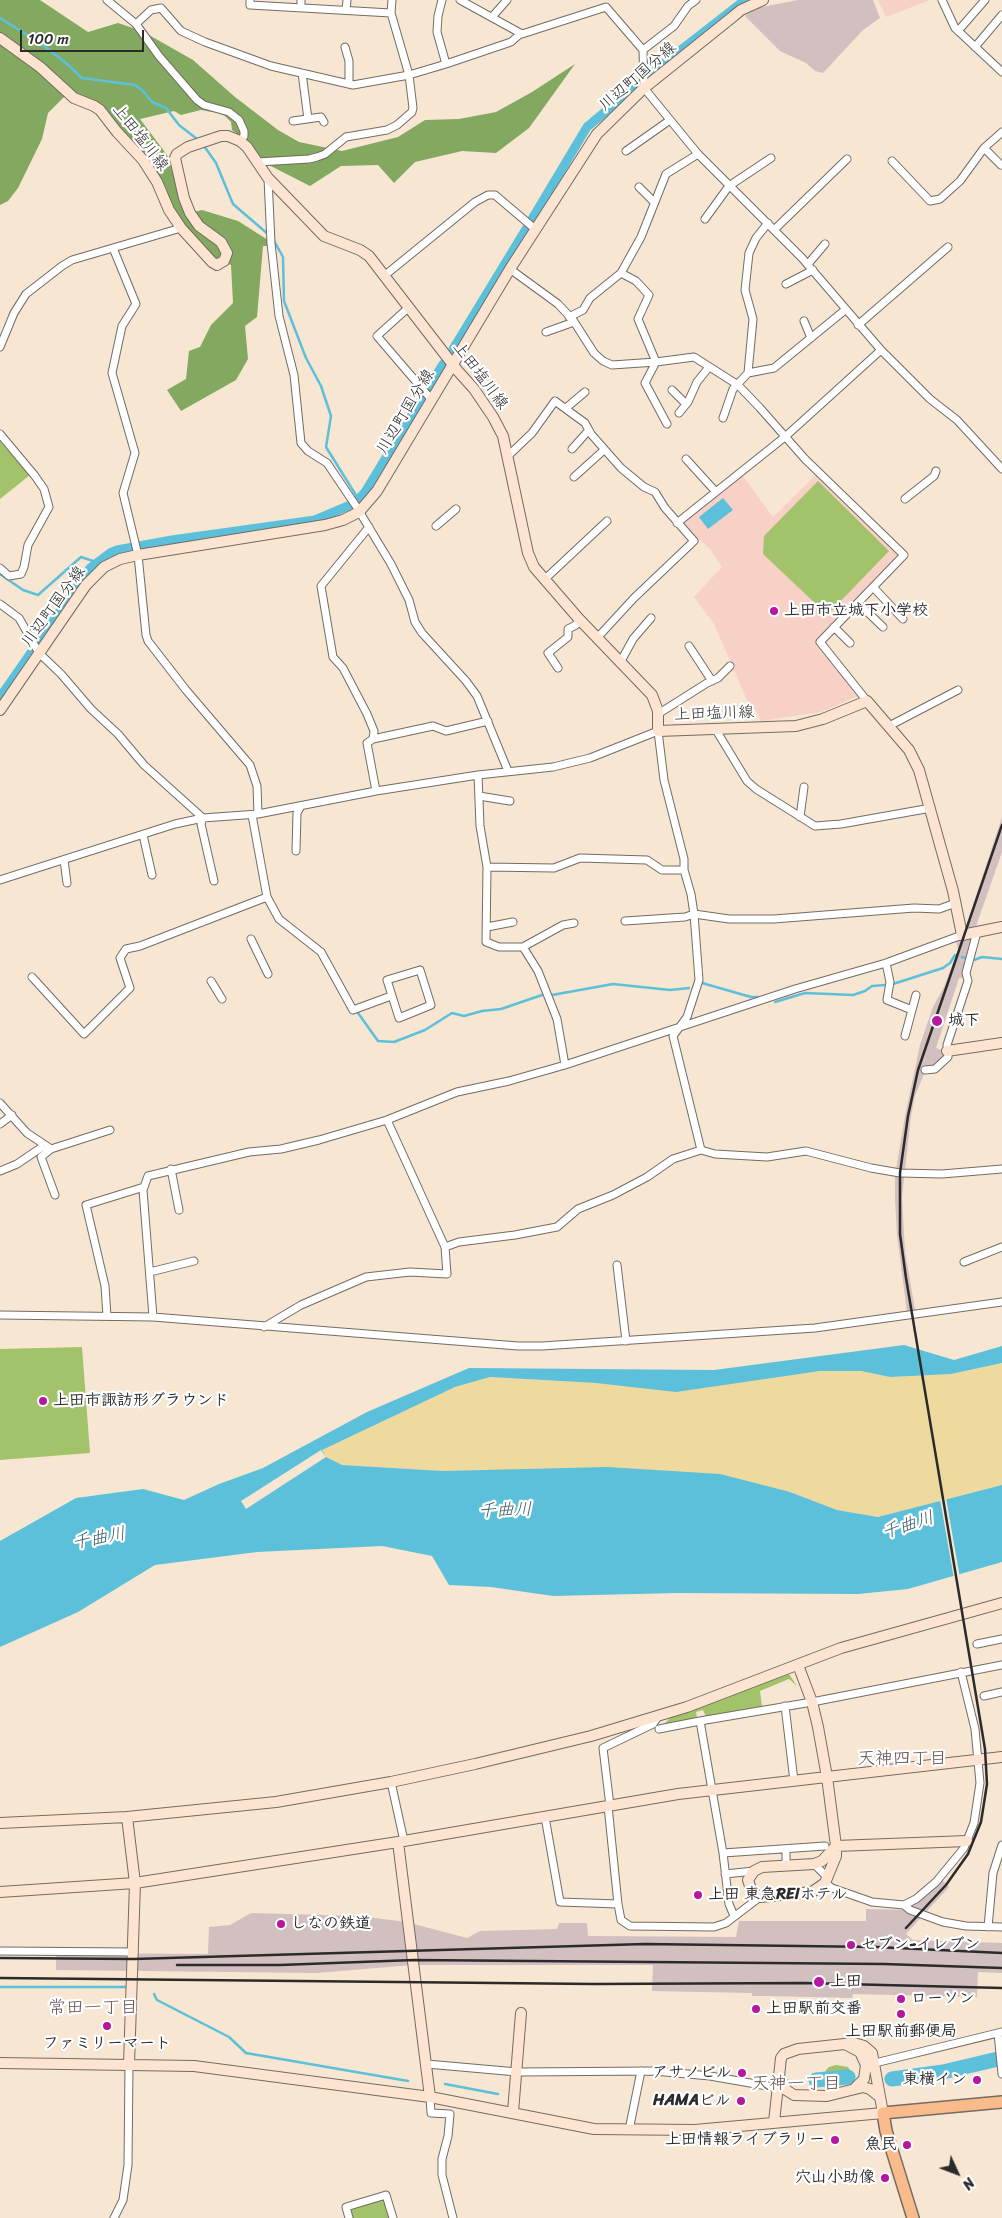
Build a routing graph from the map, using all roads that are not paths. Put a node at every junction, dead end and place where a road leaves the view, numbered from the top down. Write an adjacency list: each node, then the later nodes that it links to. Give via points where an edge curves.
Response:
1 (107, 0): 17 (street)
2 (250, 0): 12 (street, via 250,6)
3 (346, 0): 13 (street)
4 (392, 0): 14 (street)
5 (442, 0): 24 (street, via 437,32)
6 (460, 0): 16 (street)
7 (507, 0): 16 (street)
8 (696, 0): 23 (street, via 674,26)
9 (763, 0): 29 (street, 川辺町国分線, via 741,10)
10 (942, 0): 18 (street)
11 (984, 0): 18 (street)
12 (301, 4): 13 (street)
13 (346, 10): 14 (street)
14 (391, 13): 27 (street)
15 (1002, 15): 22 (street)
16 (492, 17): 19 (street)
17 (136, 24): 26 (street, via 152,10 161,8 181,31 271,66); 35 (street, via 197,100 229,112 239,120 244,131)
18 (958, 31): 22 (street)
19 (520, 34): 23 (street, via 606,8); 24 (street, via 511,42)
20 (0, 38): 50 (street, 上田塩川線, via 74,98 100,110 142,160)
21 (345, 47): 28 (street)
22 (975, 47): 25 (street)
23 (643, 50): 29 (street)
24 (446, 64): 27 (street)
25 (1002, 72)
26 (302, 73): 28 (street); 30 (street)
27 (409, 75): 28 (street); 42 (street, via 413,108 397,125 346,138 325,154 309,159)
28 (349, 84)
29 (644, 88): 31 (street); 51 (street, 川辺町国分線, via 598,134)
30 (308, 119): 32 (street); 33 (street, via 321,117)
31 (670, 120): 37 (street); 38 (street)
32 (294, 121)
33 (324, 122)
34 (1002, 132): 36 (street)
35 (240, 141): 42 (street, 上田塩川線); 50 (street, 上田塩川線, via 221,136 188,147 175,158 190,213 225,248 224,261 217,265 209,260)
36 (984, 148): 41 (street, via 960,181 940,198 930,201); 43 (street)
37 (626, 152)
38 (698, 154): 46 (street); 47 (street, via 666,174)
39 (771, 158): 46 (street)
40 (847, 159): 52 (street)
41 (892, 161)
42 (258, 162): 44 (street, 上田塩川線)
43 (1001, 165)
44 (268, 178): 59 (street, 上田塩川線, via 324,236 370,256); 95 (street, via 279,316 294,375 301,443 327,463)
45 (639, 186): 47 (street)
46 (728, 186): 48 (street); 49 (street)
47 (654, 202): 58 (street, via 641,238)
48 (705, 219)
49 (768, 224): 52 (street); 73 (street, via 749,253 745,290 753,320)
50 (181, 228): 55 (street)
51 (535, 229): 57 (street, 川辺町国分線); 59 (street, via 495,195 488,195)
52 (775, 229): 56 (street)
53 (825, 244): 56 (street)
54 (948, 247): 65 (street)
55 (113, 248): 68 (street, via 72,260 32,288 19,303); 101 (street, via 136,304 122,326 112,373 135,453 123,493)
56 (810, 267): 60 (street); 62 (street)
57 (510, 270): 63 (street, via 558,304); 71 (street, 川辺町国分線)
58 (621, 273): 63 (street, via 590,298); 70 (street, via 648,295 638,319)
59 (384, 276): 61 (street, 上田塩川線)
60 (786, 284)
61 (408, 308): 71 (street, 上田塩川線); 77 (street, via 376,336)
62 (845, 310): 65 (street); 67 (street)
63 (572, 320): 66 (street); 70 (street, via 594,354 603,361 612,365)
64 (804, 321): 67 (street)
65 (858, 325): 69 (street)
66 (546, 332)
67 (811, 338): 73 (street, via 774,368)
68 (0, 346)
69 (881, 350): 85 (street); 90 (street, via 930,399 957,420)
70 (656, 362): 72 (street, via 694,357); 82 (street, via 646,383)
71 (453, 364): 77 (street, 川辺町国分線); 88 (street, 上田塩川線, via 493,417 503,436)
72 (709, 367): 74 (street); 78 (street)
73 (748, 373): 74 (street)
74 (738, 385): 81 (street, via 733,388); 85 (street)
75 (672, 390): 78 (street)
76 (586, 392): 79 (street)
77 (431, 400): 95 (street, 川辺町国分線, via 377,491)
78 (686, 404): 80 (street)
79 (566, 408): 83 (street); 88 (street, via 555,401 532,433)
80 (679, 413)
81 (723, 418)
82 (667, 424)
83 (589, 430): 86 (street); 87 (street)
84 (0, 434): 102 (street, via 44,489 49,507 28,545 20,574 9,576)
85 (786, 436): 93 (street); 104 (street, via 805,459 904,555)
86 (572, 449)
87 (604, 450): 92 (street); 98 (street, via 632,478 655,492)
88 (508, 456): 103 (street, 上田塩川線, via 528,553 534,567)
89 (686, 459): 93 (street)
90 (1002, 468)
91 (936, 471): 94 (street)
92 (574, 477)
93 (716, 492): 98 (street)
94 (905, 499)
95 (356, 506): 100 (street); 101 (street, 川辺町国分線, via 343,520 325,525)
96 (456, 509): 99 (street)
97 (607, 522): 103 (street)
98 (677, 523): 112 (street, via 694,541)
99 (436, 526)
100 (370, 527): 124 (street, via 392,564 409,600 415,622 466,681); 128 (street, via 321,586 333,657 343,668 367,714 374,731)
101 (138, 555): 115 (street, 川辺町国分線, via 120,559 96,573); 137 (street, via 148,641 250,765 257,786)
102 (0, 568)
103 (545, 579): 108 (street, 上田塩川線)
104 (873, 587): 105 (street); 109 (street)
105 (858, 603): 110 (street); 111 (street)
106 (0, 604): 115 (street, via 20,618)
107 (651, 618): 116 (street, via 633,639)
108 (579, 619): 112 (street, 上田塩川線); 118 (street, via 568,629 568,637 548,653)
109 (903, 619)
110 (834, 627): 113 (street); 121 (street, via 820,642)
111 (882, 627)
112 (598, 637): 116 (street, 上田塩川線)
113 (850, 643)
114 (689, 646): 119 (street)
115 (37, 647): 122 (street, 川辺町国分線); 139 (street, via 144,765)
116 (621, 661): 123 (street, 上田塩川線, via 652,695)
117 (730, 666): 119 (street)
118 (558, 668)
119 (712, 680): 123 (street)
120 (958, 690): 125 (street)
121 (867, 700): 125 (street); 126 (street, 上田塩川線, via 823,719 796,726)
122 (1, 707)
123 (658, 714): 127 (street, 上田塩川線)
124 (488, 721): 128 (street, via 446,731 433,726); 129 (street)
125 (889, 726): 136 (street, via 915,760)
126 (716, 730): 127 (street, 上田塩川線); 138 (street, via 747,781)
127 (658, 731): 129 (street, via 590,758 553,767); 144 (street, via 664,780)
128 (373, 739): 132 (street, via 368,743)
129 (508, 771): 130 (street)
130 (478, 775): 132 (street); 133 (street)
131 (804, 788): 138 (street)
132 (376, 791): 135 (street)
133 (479, 796): 134 (street); 143 (street)
134 (510, 801)
135 (301, 806): 137 (street); 141 (street)
136 (932, 808): 138 (street, via 815,826); 150 (street)
137 (255, 814): 139 (street); 149 (street)
138 (800, 817)
139 (203, 818): 140 (street); 147 (street)
140 (143, 835): 142 (street); 145 (street)
141 (296, 851)
142 (64, 860): 146 (street); 148 (street)
143 (487, 868): 144 (street, via 554,868 588,858 647,860 662,870); 155 (street)
144 (684, 870): 151 (street)
145 (152, 875)
146 (0, 880)
147 (214, 881)
148 (67, 883)
149 (267, 897): 163 (street, via 126,949 120,958 130,988 84,1034); 166 (street, via 279,920 321,952 353,1010)
150 (956, 904): 151 (street, via 939,909 774,919 729,919); 158 (street)
151 (694, 914): 152 (street); 169 (street, via 699,980 687,1017)
152 (625, 921)
153 (513, 922): 155 (street)
154 (574, 923): 160 (street, via 563,925)
155 (486, 926): 160 (street, via 486,942 499,947)
156 (1002, 926): 157 (street)
157 (977, 932): 158 (street); 172 (street, via 966,972 968,981)
158 (962, 935): 161 (street)
159 (251, 939): 162 (street)
160 (523, 947): 173 (street, via 538,970 558,1019)
161 (886, 963): 168 (street, via 890,982 887,1000); 169 (street)
162 (268, 974)
163 (32, 977)
164 (211, 980): 167 (street)
165 (916, 995): 168 (street)
166 (391, 996): 166 (street, via 399,1018 431,1005 420,970 386,980)
167 (222, 999)
168 (912, 1010): 170 (street)
169 (679, 1028): 173 (street); 181 (street, via 673,1036)
170 (905, 1036)
171 (1002, 1043): 172 (street)
172 (947, 1051): 174 (street, via 948,1057 935,1069)
173 (565, 1065): 177 (street, via 457,1092)
174 (925, 1070)
175 (0, 1103): 176 (street)
176 (12, 1115): 178 (street); 180 (street, via 27,1133)
177 (387, 1120): 182 (street, via 281,1149 250,1152); 188 (street)
178 (0, 1124)
179 (110, 1130): 180 (street)
180 (48, 1147): 184 (street); 186 (street, via 41,1157)
181 (701, 1150): 183 (street, via 715,1154 767,1157 806,1151 900,1173 942,1174); 188 (street, via 673,1159 647,1177 578,1209 557,1226)
182 (170, 1169): 185 (street, via 148,1176); 187 (street)
183 (1002, 1169)
184 (0, 1171)
185 (144, 1187): 193 (street); 196 (street, via 86,1205 105,1286)
186 (55, 1195)
187 (179, 1210)
188 (445, 1247): 198 (street, via 447,1274 410,1272 366,1277 301,1305)
189 (1002, 1247): 191 (street)
190 (194, 1261): 193 (street)
191 (964, 1262)
192 (618, 1265): 199 (street)
193 (150, 1272): 197 (street)
194 (1002, 1302): 199 (street, via 815,1328)
195 (0, 1315): 196 (street)
196 (107, 1316): 197 (street)
197 (153, 1317): 198 (street)
198 (264, 1327): 199 (street, via 518,1346)
199 (626, 1341)
200 (1002, 1602): 203 (street, via 841,1648)
201 (1002, 1639): 202 (street)
202 (977, 1644)
203 (798, 1665): 208 (street); 210 (street)
204 (1002, 1665): 205 (street)
205 (961, 1672): 208 (street); 214 (street, via 975,1729)
206 (1002, 1692): 207 (street)
207 (984, 1696)
208 (812, 1702): 209 (street); 215 (street)
209 (786, 1706): 211 (street); 216 (street)
210 (659, 1715): 217 (street, via 583,1738); 219 (street, via 653,1724 603,1748)
211 (700, 1721): 212 (street); 218 (street)
212 (660, 1728)
213 (1002, 1758): 214 (street)
214 (978, 1759): 215 (street); 223 (street, via 978,1801)
215 (827, 1777): 216 (street); 227 (street)
216 (794, 1781): 218 (street)
217 (391, 1782): 220 (street, via 276,1802); 224 (street)
218 (712, 1790): 219 (street); 229 (street)
219 (609, 1806): 221 (street); 240 (street)
220 (127, 1817): 222 (street); 237 (street)
221 (545, 1817): 224 (street); 240 (street, via 560,1902)
222 (0, 1823)
223 (967, 1841): 227 (street); 241 (street, via 947,1871 925,1892)
224 (401, 1842): 237 (street); 254 (street)
225 (1002, 1845): 234 (street)
226 (825, 1846): 228 (street)
227 (836, 1846): 230 (street, via 822,1861); 236 (street, via 834,1864)
228 (786, 1849): 229 (street); 231 (street)
229 (723, 1852): 235 (street)
230 (814, 1864): 231 (street); 236 (street)
231 (786, 1866): 232 (street, via 762,1867)
232 (754, 1871): 235 (street); 239 (street, via 748,1880 749,1888)
233 (1002, 1872): 234 (street)
234 (993, 1873): 243 (street)
235 (725, 1874): 242 (street, via 728,1904)
236 (827, 1880): 239 (street, via 812,1892); 241 (street, via 832,1888 872,1902)
237 (135, 1883): 238 (street); 246 (street)
238 (0, 1892)
239 (760, 1897): 242 (street)
240 (618, 1904): 242 (street, via 621,1920 630,1926 714,1927)
241 (904, 1905): 243 (street, via 943,1922)
242 (734, 1916)
243 (988, 1927): 244 (street)
244 (1002, 1928)
245 (0, 1951): 246 (street)
246 (134, 1952): 253 (street)
247 (521, 2013): 257 (street)
248 (1000, 2032): 250 (street); 251 (street)
249 (843, 2043): 251 (street, via 866,2047); 259 (street, via 790,2050 781,2058); 262 (street, via 857,2050 865,2062 865,2076)
250 (1001, 2054): 255 (street)
251 (875, 2062): 260 (street)
252 (0, 2063): 253 (street)
253 (129, 2064): 265 (street, via 194,2066); 273 (street, via 127,2174 124,2200)
254 (428, 2064): 257 (street); 265 (street)
255 (1001, 2064): 258 (street)
256 (641, 2071): 257 (street); 261 (street, via 710,2076); 272 (street)
257 (517, 2072): 269 (street)
258 (1002, 2074)
259 (780, 2077): 261 (street); 264 (street, via 786,2090)
260 (877, 2079): 263 (street, via 874,2086); 266 (street)
261 (778, 2088): 268 (street)
262 (856, 2088): 263 (street); 264 (street, via 828,2096)
263 (868, 2088): 266 (street)
264 (794, 2095): 268 (street, via 783,2099)
265 (430, 2097): 269 (street); 276 (street, via 431,2112 450,2114 442,2175)
266 (880, 2097): 270 (street)
267 (1002, 2102): 270 (main road)
268 (775, 2109): 271 (street)
269 (513, 2112): 272 (street, via 594,2129)
270 (883, 2113): 271 (street); 277 (main road)
271 (774, 2122): 272 (street, via 695,2130)
272 (629, 2130)
273 (114, 2218)
274 (349, 2218): 275 (street, via 346,2207 386,2195)
275 (393, 2218)
276 (453, 2218)
277 (914, 2218)

